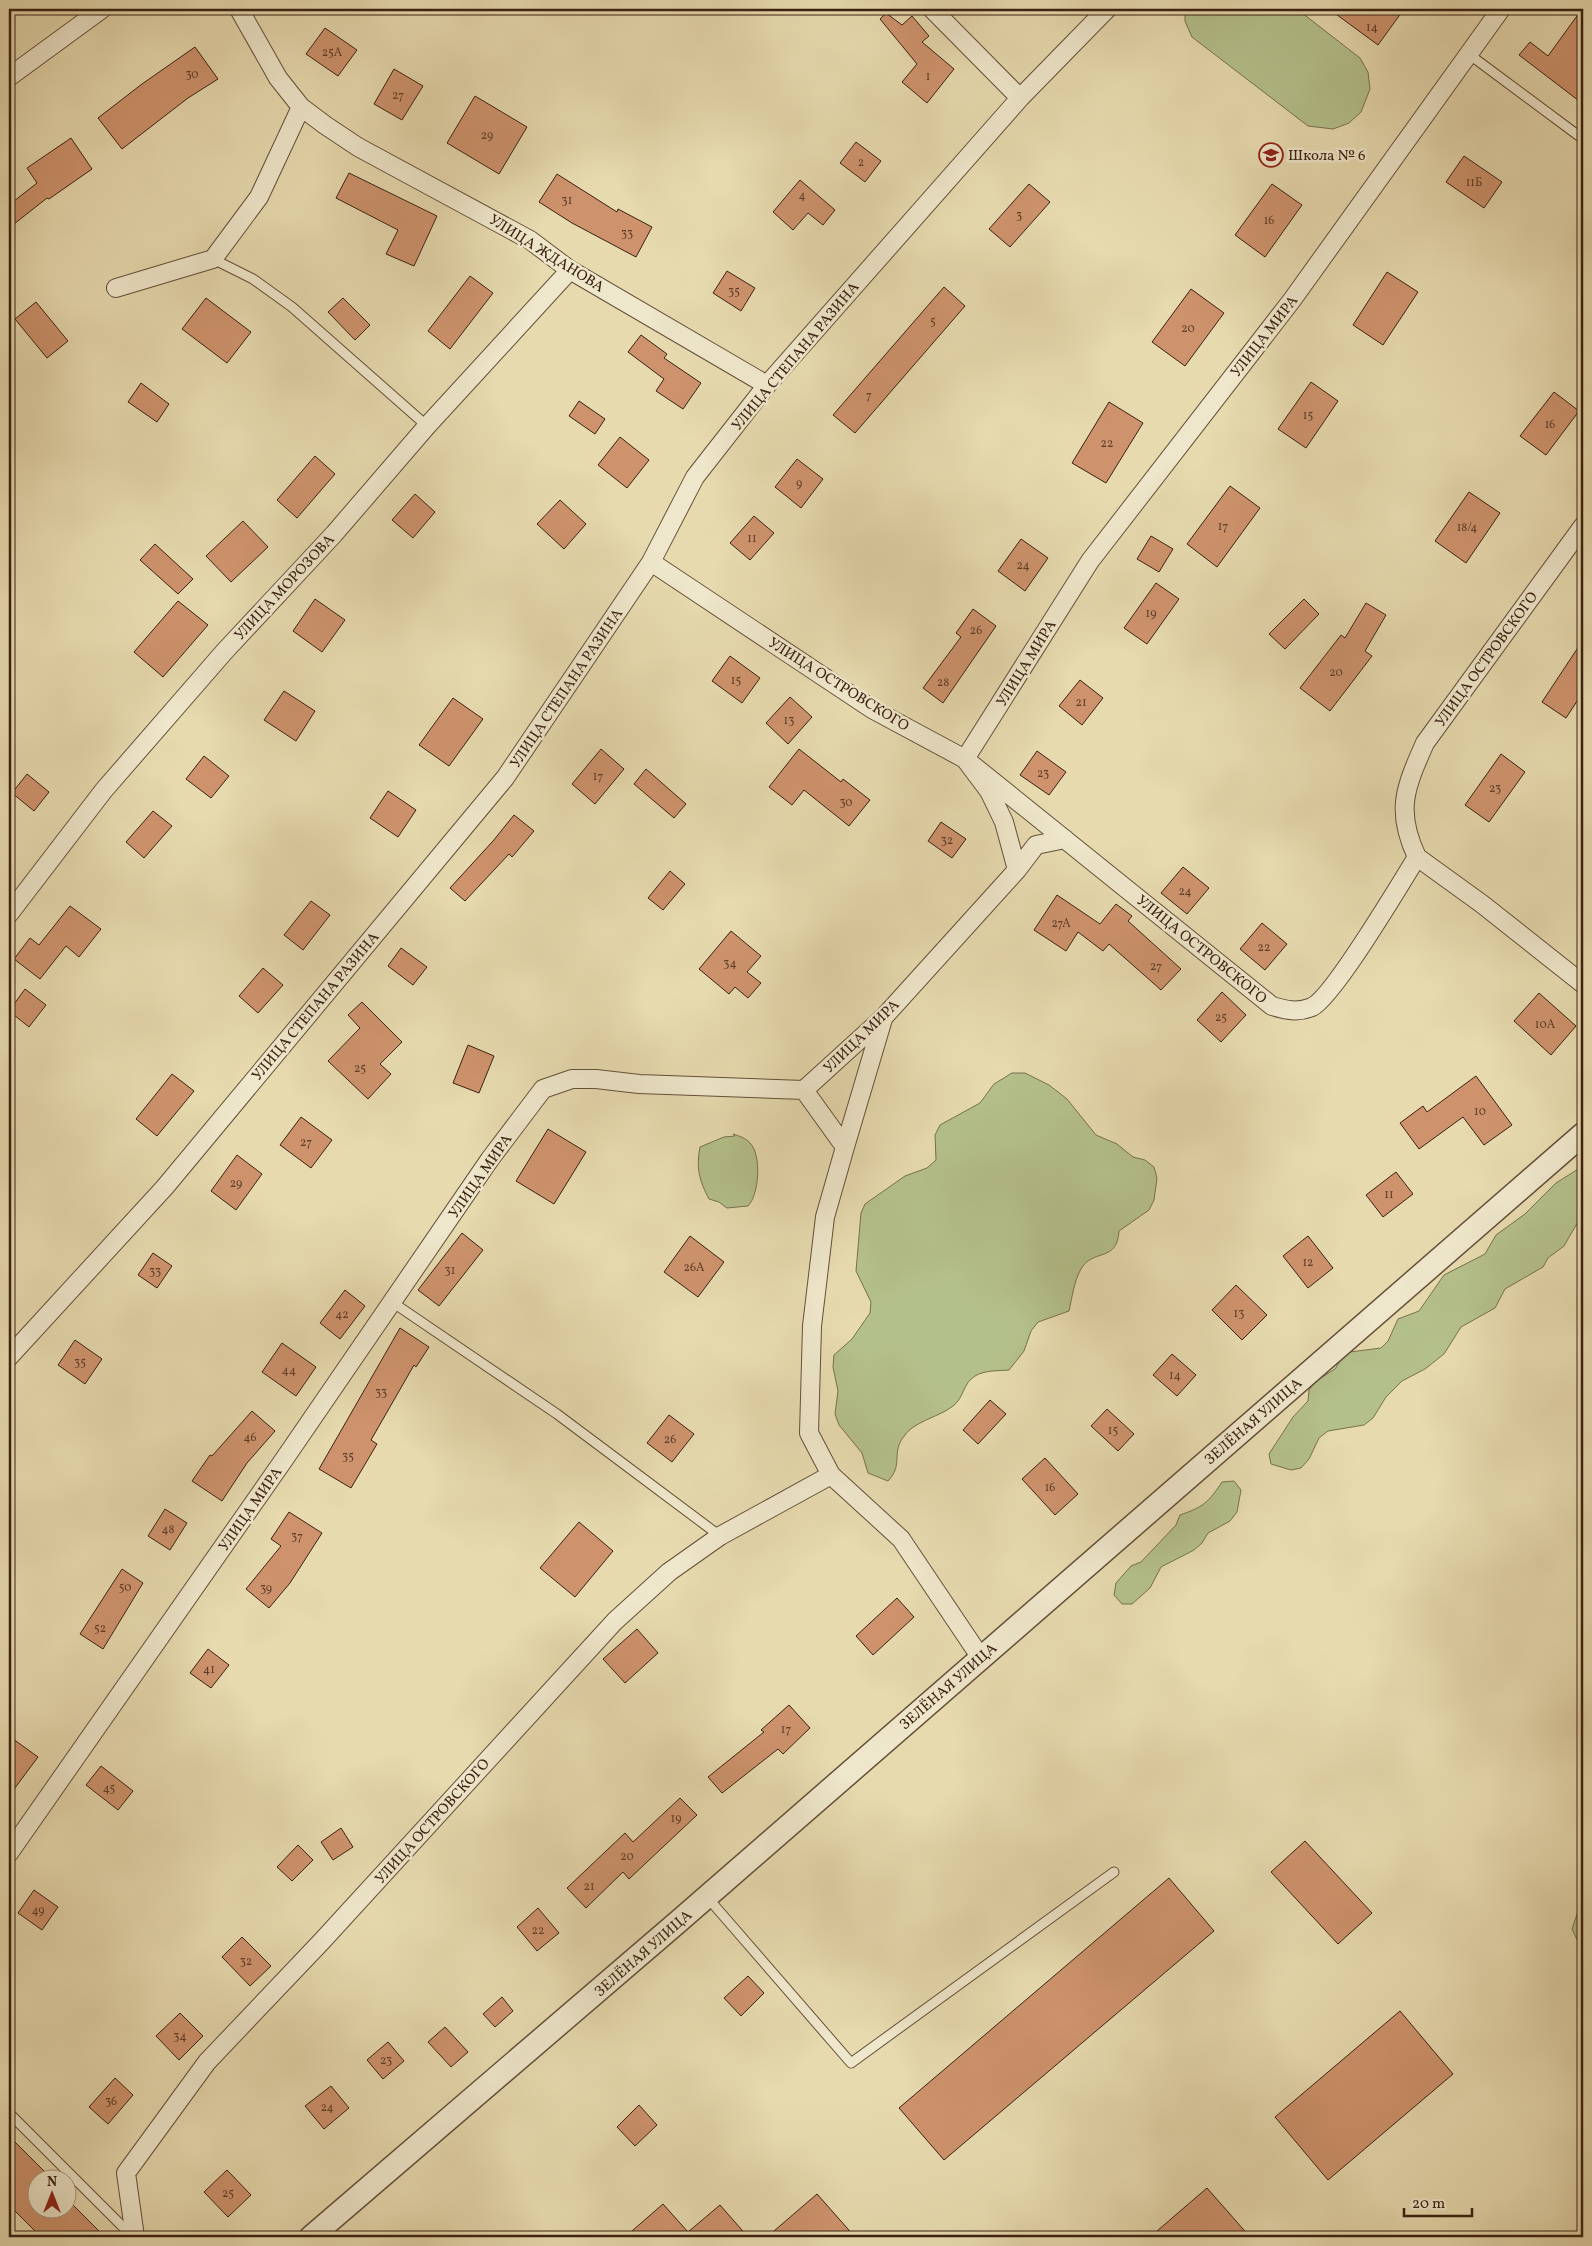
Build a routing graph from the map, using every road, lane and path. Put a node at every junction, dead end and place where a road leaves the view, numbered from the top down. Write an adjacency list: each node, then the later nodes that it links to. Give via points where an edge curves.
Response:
1 (102, 9): 7 (street)
2 (239, 9): 9 (street, УЛИЦА ЖДАНОВА, via 278,78)
3 (932, 9): 8 (street)
4 (1107, 9): 8 (street, УЛИЦА СТЕПАНА РАЗИНА)
5 (1502, 9): 6 (street, УЛИЦА МИРА)
6 (1470, 55): 10 (lane); 18 (street, УЛИЦА МИРА, via 1292,300 1090,561)
7 (9, 77)
8 (1020, 98): 14 (street, УЛИЦА СТЕПАНА РАЗИНА)
9 (301, 107): 11 (street, via 259,197); 12 (street, УЛИЦА ЖДАНОВА, via 358,147 530,240)
10 (1583, 139)
11 (213, 258): 13 (street); 15 (lane, via 253,279 292,307)
12 (570, 270): 14 (street, УЛИЦА ЖДАНОВА); 15 (street, УЛИЦА МОРОЗОВА)
13 (116, 288)
14 (767, 385): 17 (street, УЛИЦА СТЕПАНА РАЗИНА, via 695,477)
15 (427, 426): 22 (street, УЛИЦА МОРОЗОВА, via 104,790)
16 (1583, 526): 20 (street, УЛИЦА ОСТРОВСКОГО, via 1425,743 1412,773 1403,812 1406,835)
17 (651, 562): 18 (street, УЛИЦА ОСТРОВСКОГО, via 872,709); 29 (street, УЛИЦА СТЕПАНА РАЗИНА, via 505,778 165,1187)
18 (965, 759): 19 (street, УЛИЦА ОСТРОВСКОГО); 21 (street, via 989,791 1004,822)
19 (1066, 839): 20 (street, УЛИЦА ОСТРОВСКОГО, via 1272,1006 1291,1012 1314,1006 1338,978); 21 (street, УЛИЦА МИРА, via 1036,845)
20 (1417, 858): 23 (street, via 1482,904)
21 (1017, 870): 24 (street, УЛИЦА МИРА)
22 (9, 914)
23 (1583, 984)
24 (883, 1018): 25 (street, УЛИЦА МИРА); 27 (street)
25 (804, 1090): 27 (street); 28 (street, УЛИЦА МИРА, via 639,1084 596,1079 572,1079 543,1089 490,1159)
26 (1583, 1134): 32 (street, ЗЕЛЁНАЯ УЛИЦА)
27 (845, 1148): 30 (street, via 825,1217 812,1326 809,1433)
28 (392, 1302): 31 (lane, via 557,1414); 33 (street, УЛИЦА МИРА)
29 (9, 1357)
30 (831, 1475): 31 (street, УЛИЦА ОСТРОВСКОГО); 32 (street, via 901,1539)
31 (720, 1536): 37 (street, УЛИЦА ОСТРОВСКОГО, via 669,1572 615,1621 207,2062 126,2173)
32 (980, 1658): 35 (street, ЗЕЛЁНАЯ УЛИЦА)
33 (9, 1853)
34 (1114, 1872): 35 (lane, via 851,2063)
35 (706, 1897): 38 (street, ЗЕЛЁНАЯ УЛИЦА)
36 (9, 2113): 37 (lane)
37 (134, 2237)
38 (311, 2237)

